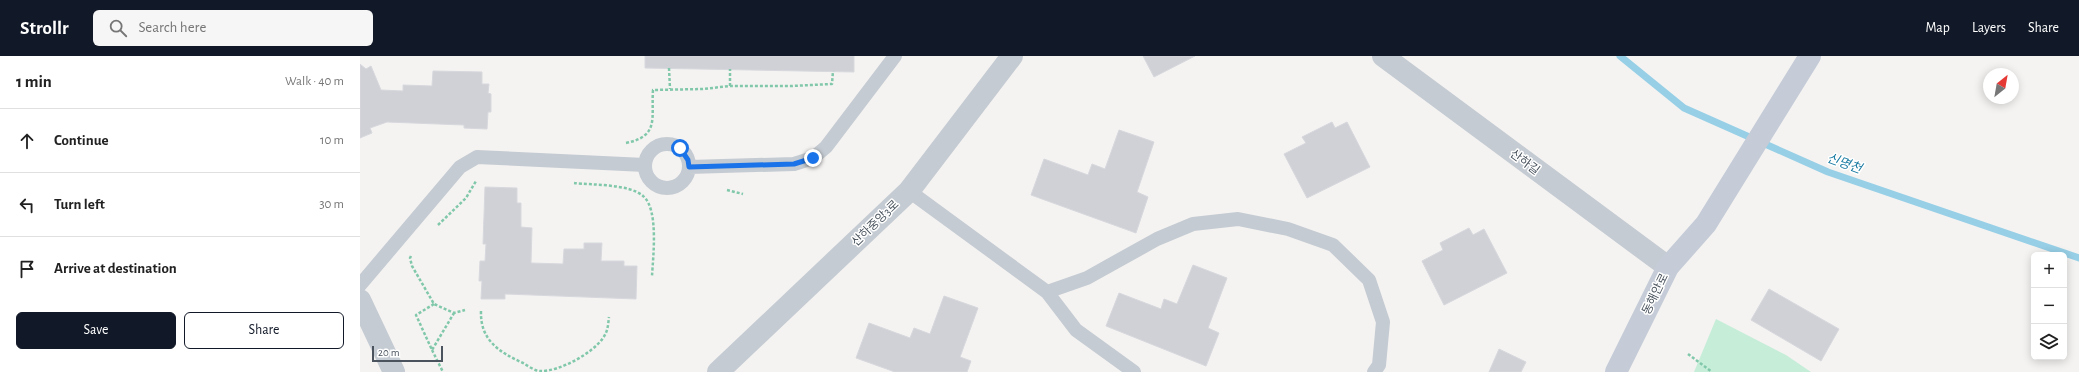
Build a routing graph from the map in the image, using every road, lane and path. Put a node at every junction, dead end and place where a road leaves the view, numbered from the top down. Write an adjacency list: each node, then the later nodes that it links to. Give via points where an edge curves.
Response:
1 (895, 56): 12 (lane, via 826,147 813,158 794,164)
2 (1012, 56): 16 (street, 산하중앙3로)
3 (1383, 56): 20 (street, 산하길)
4 (1810, 56): 20 (main road, 동해안로, via 1706,224)
5 (669, 68): 9 (path)
6 (730, 70): 8 (path)
7 (833, 72): 8 (path, via 832,84)
8 (730, 86): 9 (path)
9 (670, 89): 10 (path, via 653,90 652,126 648,134 640,140)
10 (621, 145)
11 (645, 165): 12 (lane, via 653,183 666,188 684,180); 12 (lane, via 650,152 668,144 680,148 688,160); 22 (lane, via 477,157 460,167)
12 (689, 167)
13 (477, 179): 18 (path, via 466,198)
14 (567, 182): 21 (path, via 627,189 644,196 650,207 654,227)
15 (727, 190): 17 (path)
16 (909, 191): 23 (lane); 34 (street, 산하중앙3로)
17 (743, 194)
18 (435, 228)
19 (415, 252): 25 (path, via 410,258 412,266)
20 (1668, 267): 37 (main road, 동해안로)
21 (652, 276)
22 (360, 285)
23 (1047, 292): 35 (lane, via 1076,330); 36 (lane, via 1087,278 1157,239 1193,224 1238,219 1288,229 1333,245 1369,280 1383,322 1379,365)
24 (360, 300): 32 (street)
25 (434, 304): 28 (path); 30 (path, via 416,315)
26 (465, 310): 28 (path)
27 (481, 311): 29 (path, via 480,322 484,334 493,344 514,359 539,371 566,365 584,356 603,338 608,329)
28 (454, 313): 30 (path)
29 (608, 317)
30 (432, 350): 33 (path)
31 (1688, 354): 38 (path)
32 (394, 372)
33 (443, 372)
34 (718, 372)
35 (1134, 372)
36 (1374, 372)
37 (1616, 372)
38 (1712, 372)

